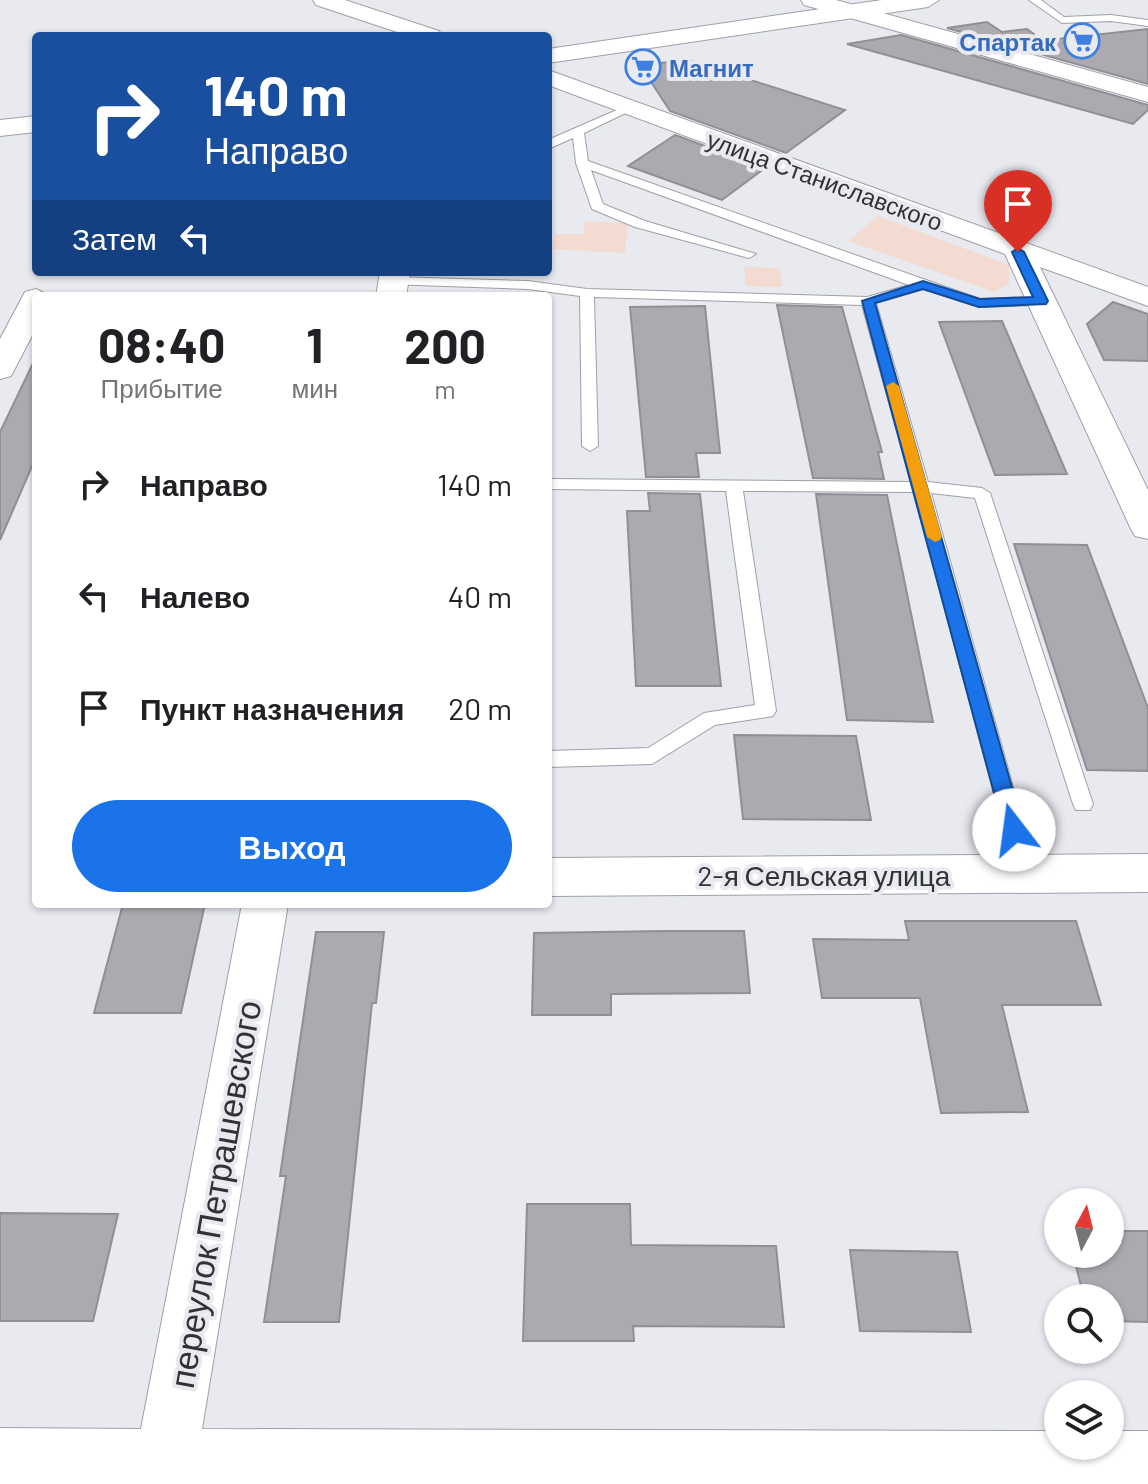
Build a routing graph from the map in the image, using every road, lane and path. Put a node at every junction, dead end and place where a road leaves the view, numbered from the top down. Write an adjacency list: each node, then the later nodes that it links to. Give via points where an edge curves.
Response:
1 (324, 0): 6 (street)
2 (928, 0): 4 (main road)
3 (1034, 0): 5 (lane, via 1062,20)
4 (834, 4): 7 (main road); 9 (street)
5 (1148, 23)
6 (419, 32)
7 (552, 55)
8 (552, 79): 10 (street, улица Станиславского)
9 (1148, 95)
10 (630, 108): 13 (lane); 16 (street, улица Станиславского)
11 (32, 124): 12 (main road)
12 (0, 128)
13 (578, 131): 14 (lane); 15 (lane)
14 (552, 143)
15 (582, 163): 17 (lane, via 597,206 640,224); 20 (lane)
16 (1018, 252): 22 (street, улица Станиславского); 24 (street)
17 (749, 254)
18 (393, 283): 19 (lane)
19 (528, 284): 21 (lane)
20 (923, 285): 23 (lane); 24 (lane, via 979,303)
21 (587, 293): 23 (lane); 27 (lane)
22 (1148, 297)
23 (868, 301): 30 (lane)
24 (1041, 301): 31 (street)
25 (32, 305): 26 (street)
26 (0, 369)
27 (590, 446)
28 (552, 484): 29 (lane)
29 (734, 486): 30 (lane); 32 (lane, via 766,711 711,718 652,756)
30 (921, 487): 33 (lane, via 982,493); 34 (lane)
31 (1148, 527)
32 (552, 759)
33 (1083, 804)
34 (1026, 873): 35 (street, 2-я Сельская улица); 36 (street, 2-я Сельская улица)
35 (1148, 873)
36 (552, 877)
37 (264, 908): 40 (street, переулок Петрашевского)
38 (0, 1459): 40 (street)
39 (1148, 1462): 41 (street)
40 (164, 1472): 41 (street)
41 (895, 1474)

